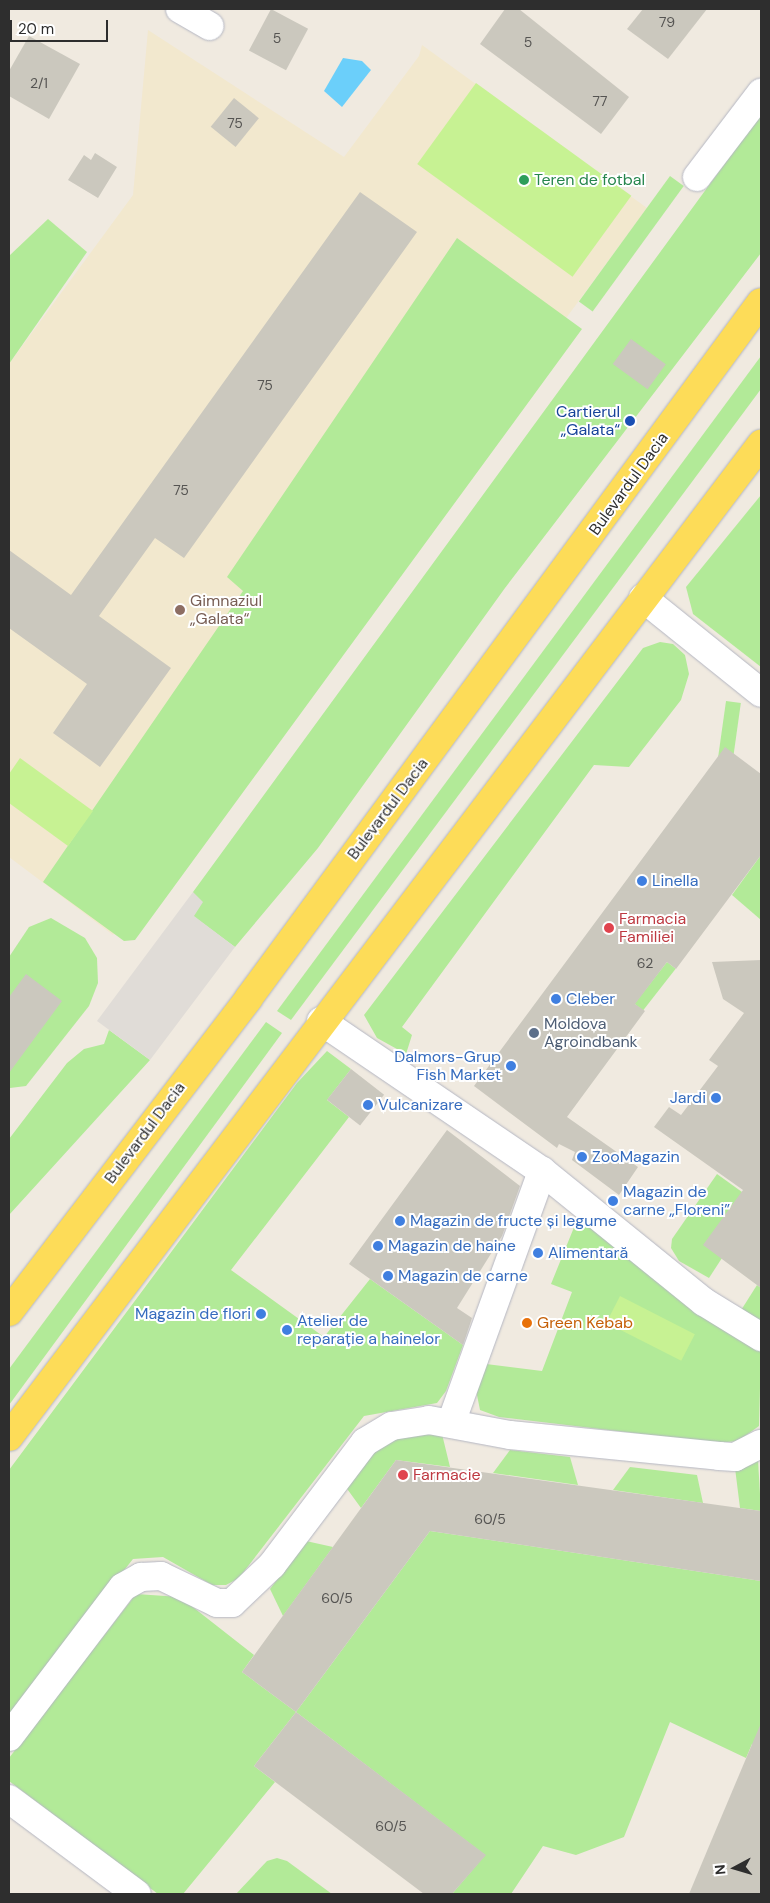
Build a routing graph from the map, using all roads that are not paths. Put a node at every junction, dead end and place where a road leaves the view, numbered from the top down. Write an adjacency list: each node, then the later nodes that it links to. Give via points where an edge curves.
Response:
1 (180, 9): 2 (street)
2 (210, 26)
3 (761, 93): 4 (street)
4 (697, 177)
5 (761, 302): 11 (main road, Bulevardul Dacia, via 254,991)
6 (761, 444): 7 (main road)
7 (643, 598): 8 (street); 9 (main road)
8 (761, 693)
9 (320, 1021): 10 (street); 14 (main road)
10 (542, 1171): 12 (street, via 704,1302); 13 (street)
11 (9, 1312)
12 (761, 1337)
13 (451, 1423): 15 (street, via 510,1435 719,1456 735,1457); 16 (street, via 410,1421 378,1432 365,1442 272,1565 232,1602 217,1603 161,1576 141,1577 123,1587)
14 (9, 1437)
15 (761, 1444)
16 (9, 1736)
17 (9, 1799): 18 (street)
18 (137, 1894)

